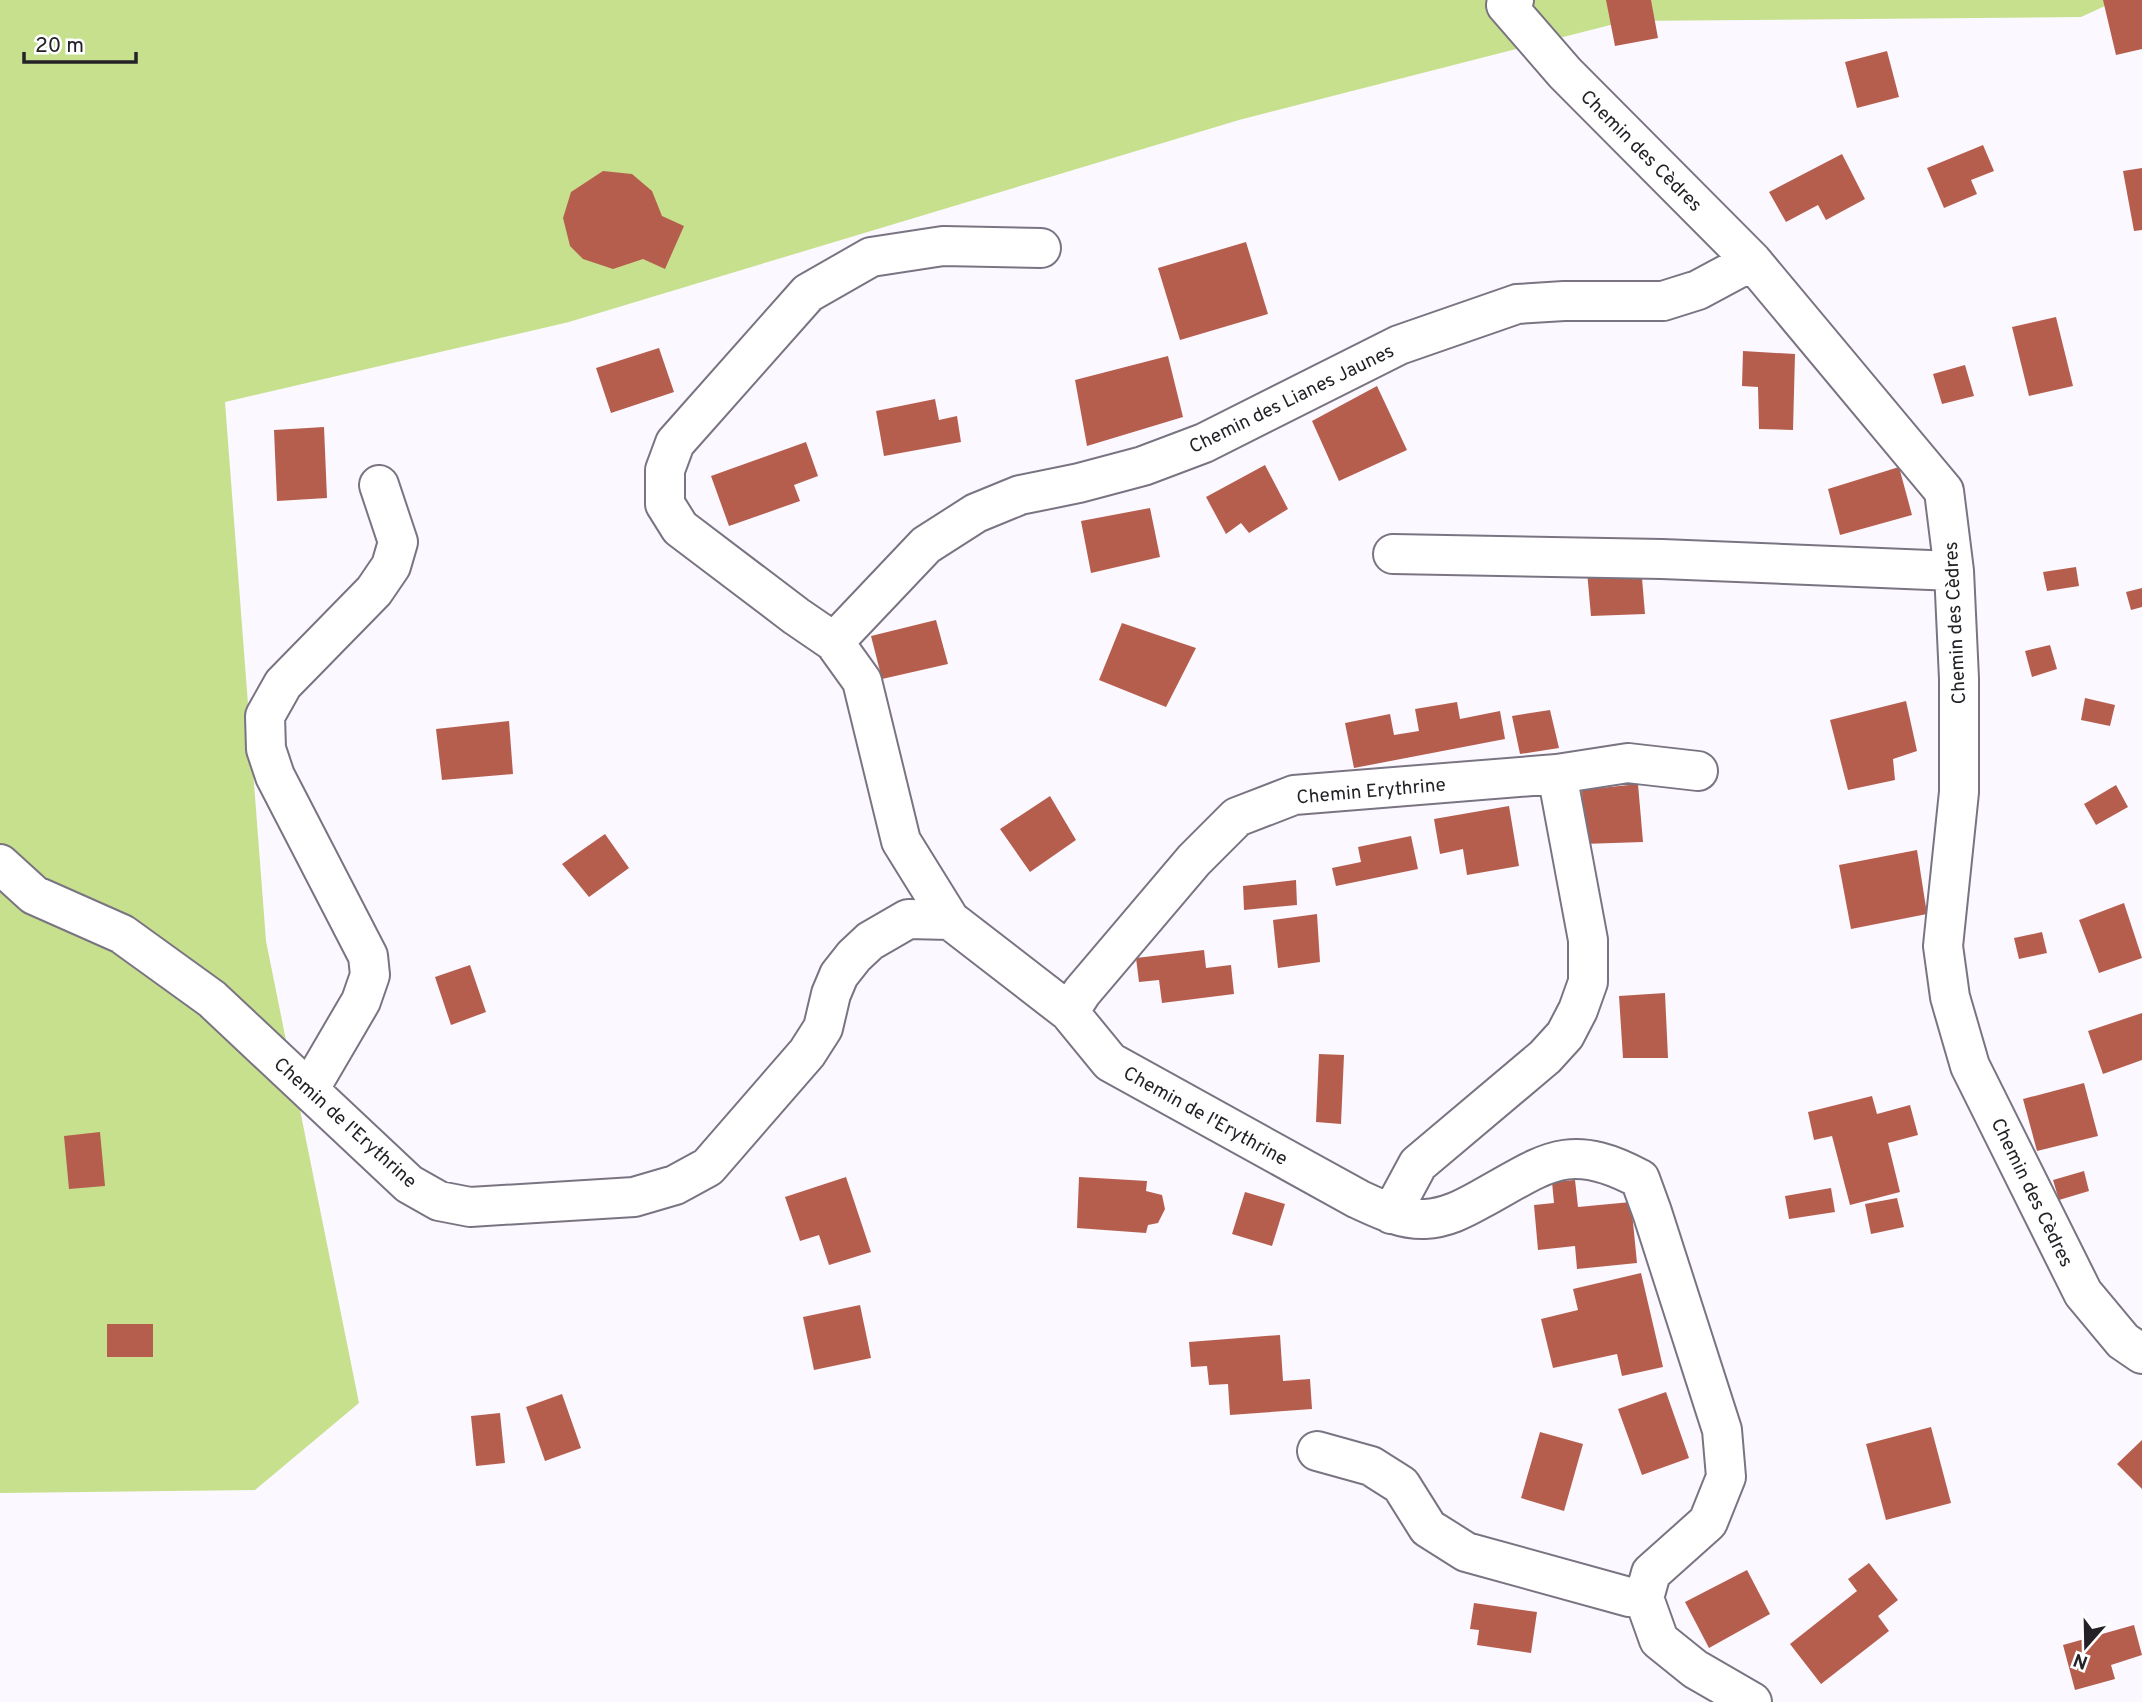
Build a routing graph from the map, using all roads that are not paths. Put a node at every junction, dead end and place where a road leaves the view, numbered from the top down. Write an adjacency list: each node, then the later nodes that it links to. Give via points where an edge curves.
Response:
1 (1510, 3): 3 (street, Chemin des Cèdres, via 1565,74)
2 (1041, 248): 7 (street, via 943,246 871,257 808,293 675,443 665,470 665,504 680,528)
3 (1752, 261): 6 (street, Chemin des Cèdres, via 1944,491); 7 (street, Chemin des Lianes Jaunes, via 1698,290 1663,301 1517,304 1399,345 1204,443 1143,466 1020,495 976,513 926,545)
4 (379, 485): 13 (street, via 398,542 391,566 374,591 283,684 265,716 266,749 275,776 368,956 370,975 361,1001)
5 (1393, 554): 6 (street)
6 (1954, 571): 15 (street, Chemin des Cèdres, via 1959,792 1943,946 1950,997 1970,1066 2083,1293 2123,1341)
7 (834, 642): 11 (street, via 862,681 901,841)
8 (1698, 771): 9 (street, Chemin Erythrine, via 1628,763)
9 (1557, 774): 12 (street, Chemin Erythrine, via 1294,795 1237,817 1194,860); 14 (street, via 1588,940 1588,982 1578,1010 1565,1035 1545,1057 1418,1164)
10 (0, 864): 13 (street, Chemin de l'Erythrine, via 34,895 122,934 212,999)
11 (950, 920): 12 (street, Chemin de l'Erythrine); 13 (street, Chemin de l'Erythrine, via 908,919 853,956 839,975 823,1028 807,1053 708,1167 675,1185 634,1198 470,1207 439,1201 409,1184)
12 (1069, 1012): 14 (street, Chemin de l'Erythrine, via 1110,1062)
13 (309, 1090)
14 (1391, 1214): 17 (street, Chemin de l'Erythrine, via 1424,1219 1454,1214 1550,1162 1582,1158 1615,1165 1640,1179 1722,1430 1726,1477 1708,1522 1651,1573)
15 (2142, 1354)
16 (1317, 1451): 17 (street, via 1371,1466 1401,1485 1428,1528 1466,1552)
17 (1644, 1598): 18 (street, via 1659,1640 1695,1670)
18 (1752, 1702)

